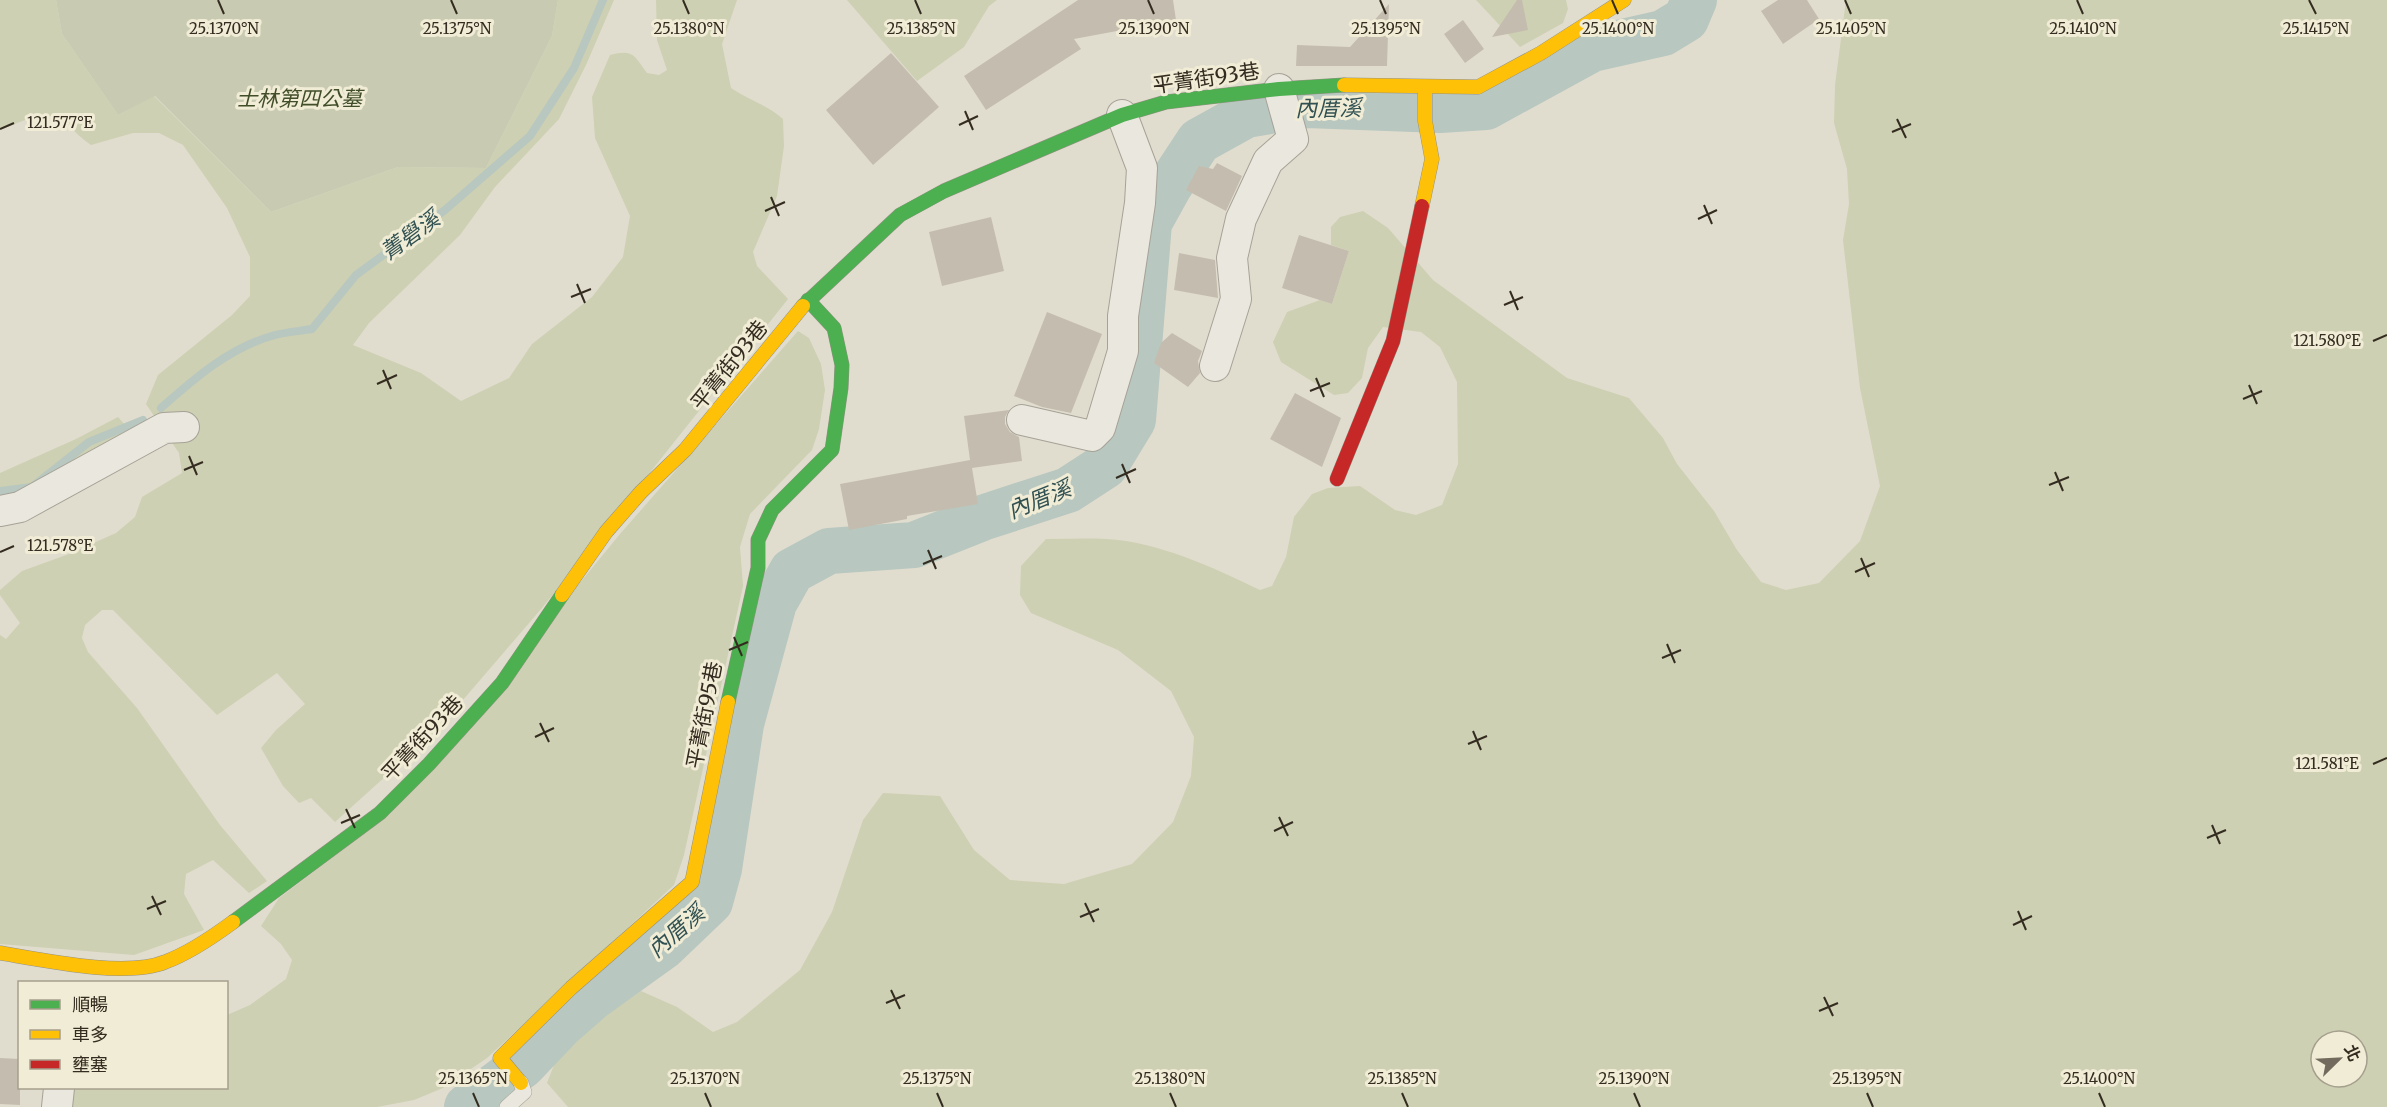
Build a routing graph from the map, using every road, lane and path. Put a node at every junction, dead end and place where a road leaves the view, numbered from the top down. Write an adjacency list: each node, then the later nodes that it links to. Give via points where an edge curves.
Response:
1 (1624, 0): 2 (street, 平菁街93巷, via 1541,53 1478,87)
2 (1425, 87): 3 (street, 平菁街93巷, via 1364,84); 9 (street, via 1425,121 1432,159 1393,341)
3 (1279, 89): 4 (street, 平菁街93巷, via 1166,102); 6 (street, via 1293,139 1268,161 1241,219 1232,258 1241,333)
4 (1122, 115): 5 (street, 平菁街93巷, via 944,191 900,215); 7 (street, via 1142,168 1140,203 1123,316 1124,351 1100,428 1092,436)
5 (808, 300): 12 (street, 平菁街93巷, via 686,450 606,532 502,683 380,813 221,930 164,963); 13 (street, 平菁街95巷, via 834,328 842,365 832,450 772,510 758,540 758,568 692,882 571,988 500,1058)
6 (1228, 360)
7 (1022, 420)
8 (184, 427): 10 (street, via 164,428 20,507)
9 (1337, 479)
10 (0, 511)
11 (0, 953): 12 (street, 平菁街93巷)
12 (71, 974)
13 (521, 1083): 16 (lane, via 525,1092)
14 (59, 1089): 15 (street)
15 (57, 1107)
16 (507, 1107)

